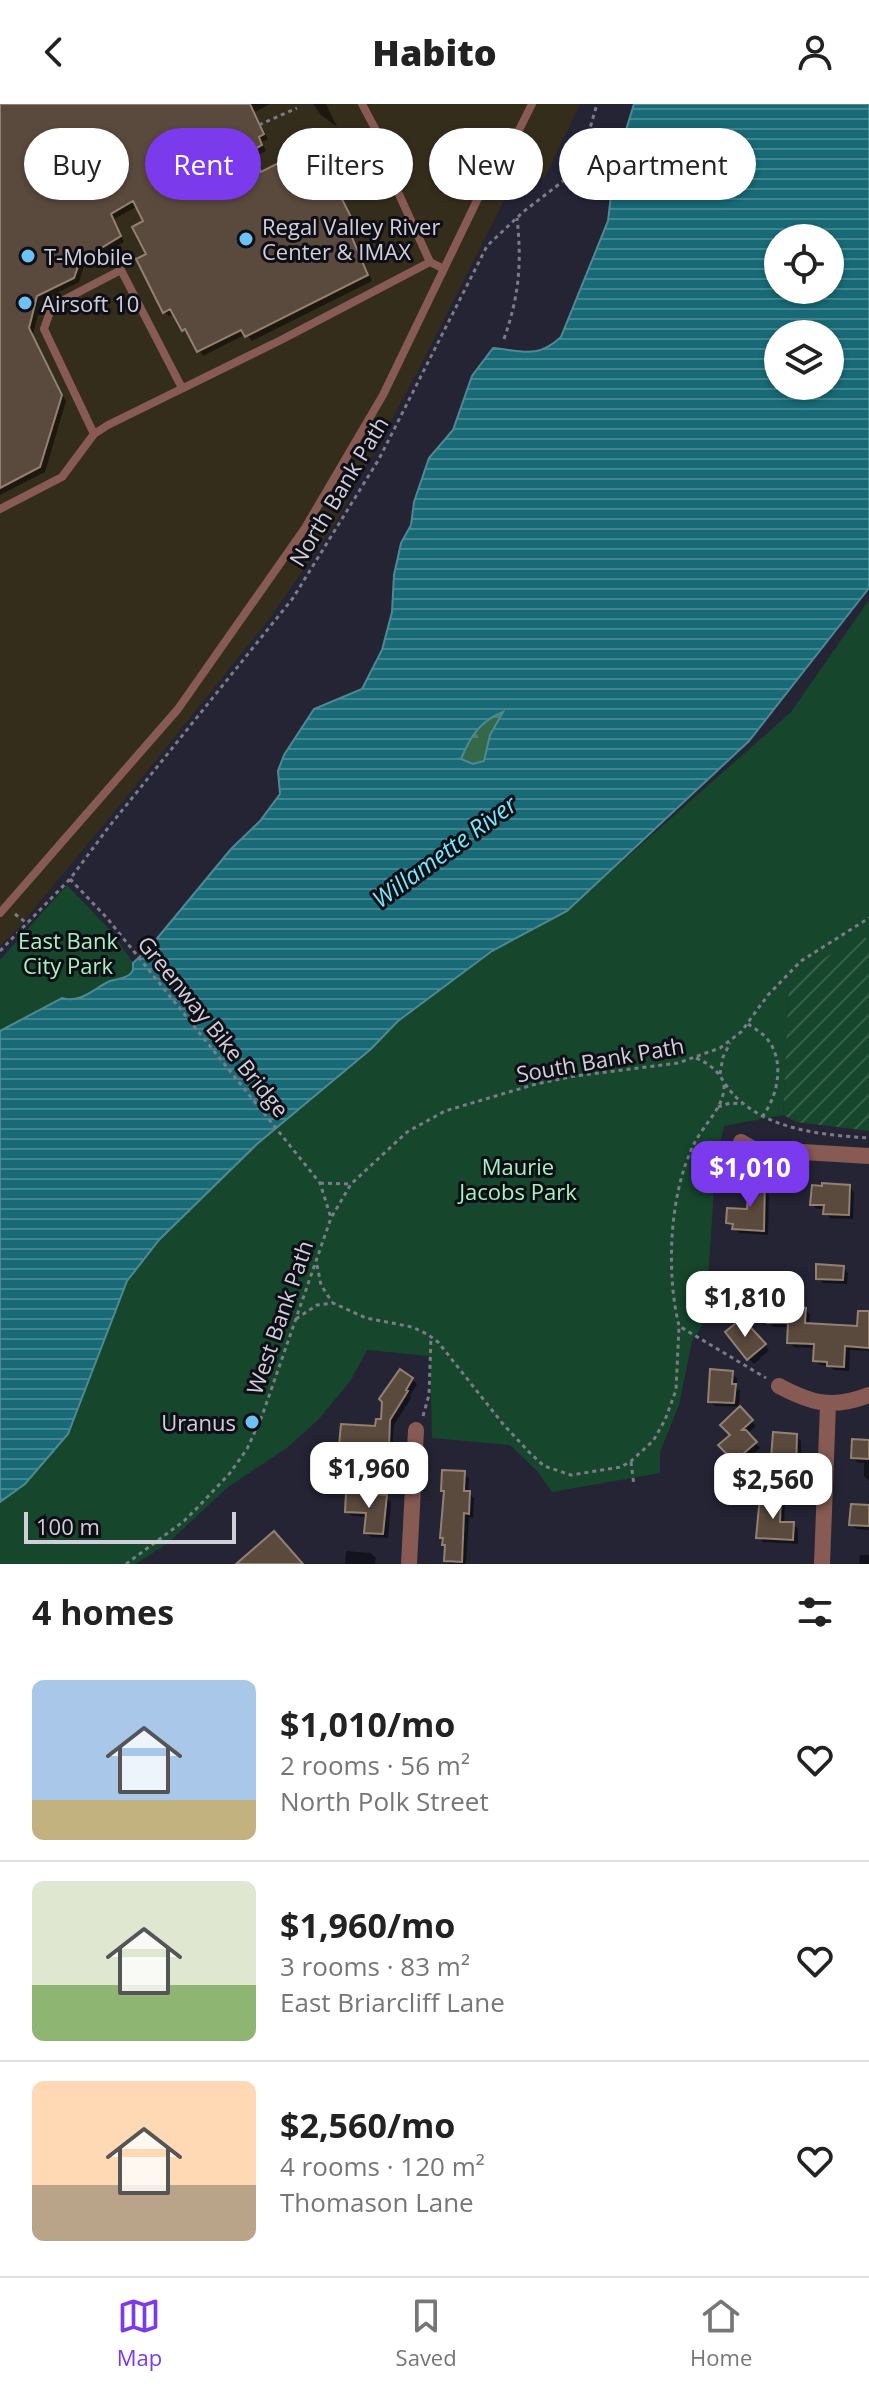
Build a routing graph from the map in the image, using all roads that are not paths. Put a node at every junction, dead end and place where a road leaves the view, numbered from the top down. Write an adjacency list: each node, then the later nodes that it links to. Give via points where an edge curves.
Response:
1 (362, 104): 3 (lane, via 388,153 392,179)
2 (532, 104): 4 (lane, via 511,146 497,159)
3 (430, 262): 4 (lane); 5 (lane)
4 (444, 269): 8 (lane, via 383,395 285,558 178,709)
5 (182, 388): 6 (lane); 6 (lane, via 121,270 63,300 52,306 44,329)
6 (94, 434): 7 (lane, via 62,477)
7 (0, 509)
8 (2, 907)
9 (741, 1142): 10 (street, via 753,1149)
10 (869, 1156)
11 (779, 1386): 13 (street)
12 (869, 1395): 13 (street)
13 (828, 1405): 16 (street)
14 (416, 1430): 15 (street)
15 (409, 1564)
16 (822, 1564)

